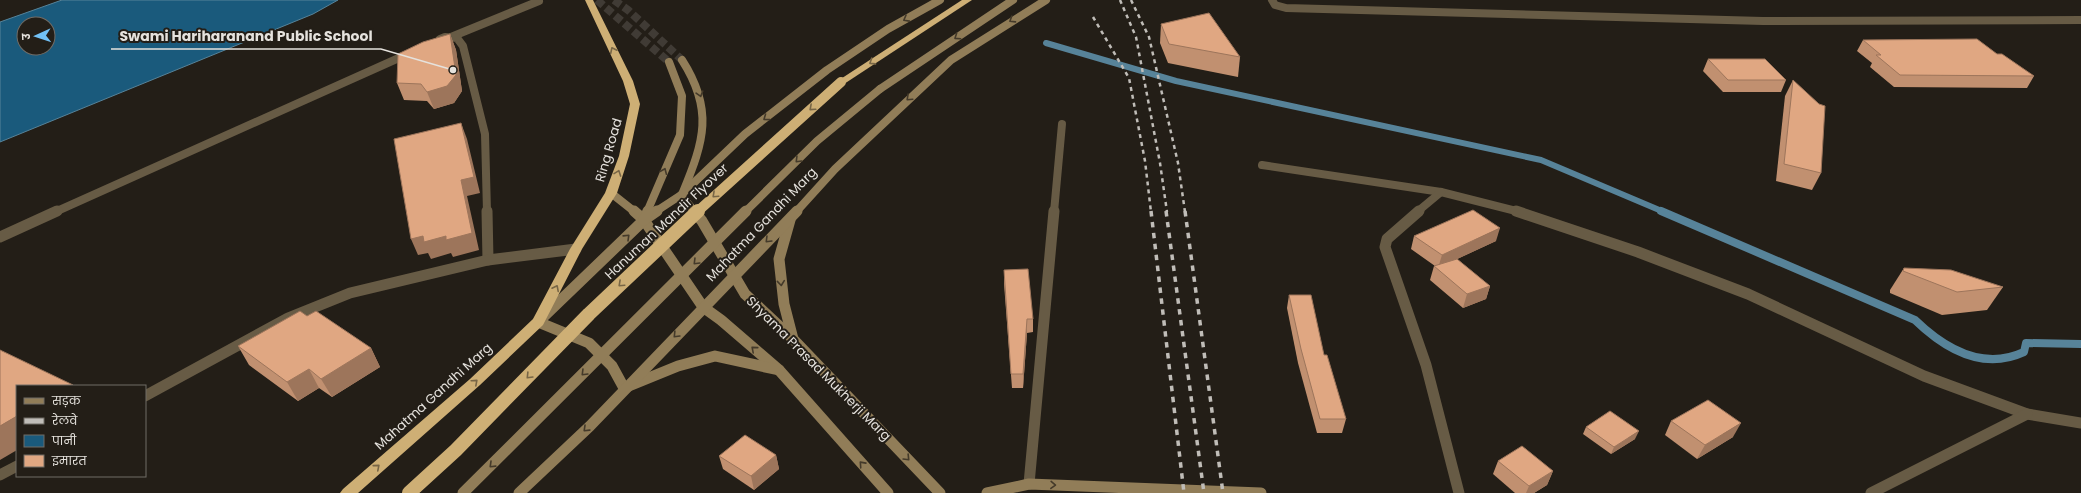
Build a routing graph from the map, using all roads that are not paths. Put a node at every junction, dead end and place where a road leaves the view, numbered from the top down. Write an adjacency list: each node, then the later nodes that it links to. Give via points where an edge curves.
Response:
1 (589, 0): 17 (highway, Ring Road, one-way to 1, via 624,156 635,104 628,81)
2 (940, 0): 18 (street, one-way to 18, via 888,29 827,70 744,134)
3 (1013, 0): 38 (street, one-way to 38, bridge, via 880,89 817,141)
4 (1046, 0): 19 (street, Mahatma Gandhi Marg, one-way to 19, via 951,60 835,169)
5 (1272, 0): 8 (street, via 1275,5 1286,8 1763,20)
6 (539, 1): 9 (street)
7 (966, 1): 37 (highway, Hanuman Mandir Flyover, one-way to 37, bridge, via 841,82 742,170 588,315 446,461)
8 (2081, 20)
9 (451, 37): 10 (street); 23 (street, via 457,38 463,46 485,134)
10 (430, 44)
11 (416, 50): 21 (street)
12 (682, 60): 18 (street, one-way to 18, via 695,79 702,104 699,152)
13 (669, 62): 20 (street, one-way to 13, via 680,135 682,96)
14 (1062, 124): 35 (street)
15 (1262, 165): 16 (street)
16 (1441, 192): 31 (street, via 1530,215 1638,252 1748,294 1924,376); 44 (street, via 1387,239 1385,247 1426,365)
17 (610, 193): 20 (street); 22 (highway, Ring Road)
18 (681, 195): 20 (street); 24 (street, Shyama Prasad Mukherji Marg, via 702,221)
19 (790, 218): 24 (street, Mahatma Gandhi Marg, one-way to 24); 27 (street, one-way to 27, via 779,259 784,304)
20 (644, 220): 25 (street); 26 (street, one-way to 20)
21 (0, 237)
22 (576, 250): 23 (street); 26 (highway, Ring Road, one-way to 22)
23 (488, 260): 30 (street, via 350,293 288,318)
24 (735, 274): 25 (street, Mahatma Gandhi Marg); 27 (street, Shyama Prasad Mukherji Marg, via 745,294)
25 (703, 308): 28 (street, one-way to 25, via 722,320); 29 (street, Mahatma Gandhi Marg, one-way to 29)
26 (538, 322): 29 (street, via 589,343 612,366); 36 (highway, Mahatma Gandhi Marg, one-way to 26, via 476,382)
27 (793, 339): 41 (street, Shyama Prasad Mukherji Marg, one-way to 41)
28 (779, 370): 29 (street, via 715,356 678,366); 40 (street, one-way to 28)
29 (624, 388): 39 (street, Mahatma Gandhi Marg, one-way to 39, via 590,426)
30 (146, 395)
31 (2027, 414): 32 (street); 45 (street)
32 (2081, 423)
33 (16, 467): 34 (street)
34 (0, 475)
35 (1029, 484): 42 (street); 43 (street, one-way to 43)
36 (348, 493)
37 (409, 493)
38 (463, 493)
39 (519, 493)
40 (888, 493)
41 (940, 493)
42 (987, 493)
43 (1261, 493)
44 (1459, 493)
45 (1871, 493)

